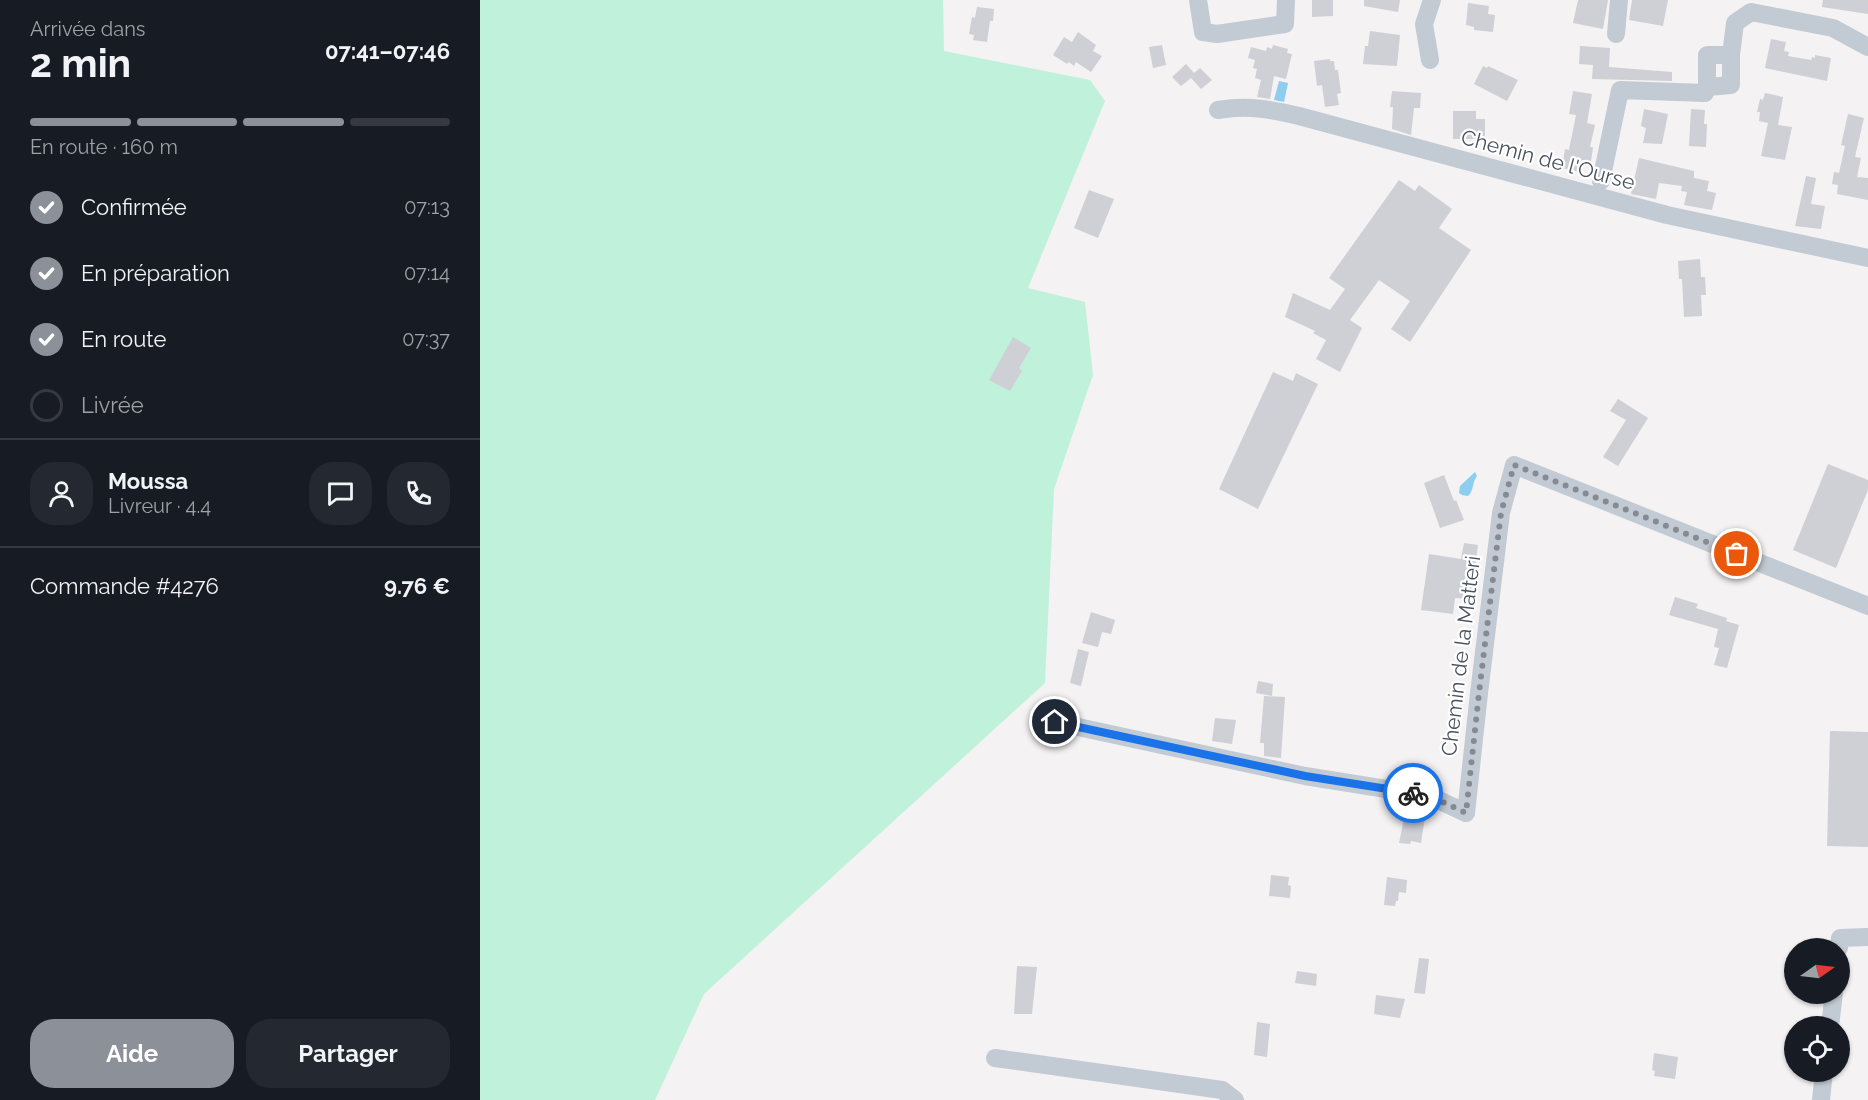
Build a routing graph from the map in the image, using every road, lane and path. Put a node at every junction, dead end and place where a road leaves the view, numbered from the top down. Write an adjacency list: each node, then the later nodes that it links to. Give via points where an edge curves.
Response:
1 (1198, 0): 2 (street, via 1203,32 1217,34 1284,24)
2 (1286, 0)
3 (1432, 0): 7 (street, via 1424,24)
4 (1619, 0): 5 (street)
5 (1616, 34)
6 (1868, 47): 9 (street, via 1833,28 1751,12 1735,23 1731,84 1707,87 1705,93 1620,90)
7 (1430, 60)
8 (1218, 110): 10 (street, Chemin de l'Ourse, via 1257,107 1299,116 1667,215)
9 (1601, 180)
10 (1868, 258)
11 (1868, 606): 12 (street, Chemin de la Matteri, via 1514,465 1501,513 1466,813 1430,796 1305,776)
12 (1055, 722)
13 (1868, 937): 14 (street)
14 (1840, 938)
15 (995, 1058): 17 (street, via 1222,1090)
16 (1823, 1082): 18 (street)
17 (1235, 1100)
18 (1821, 1100)

